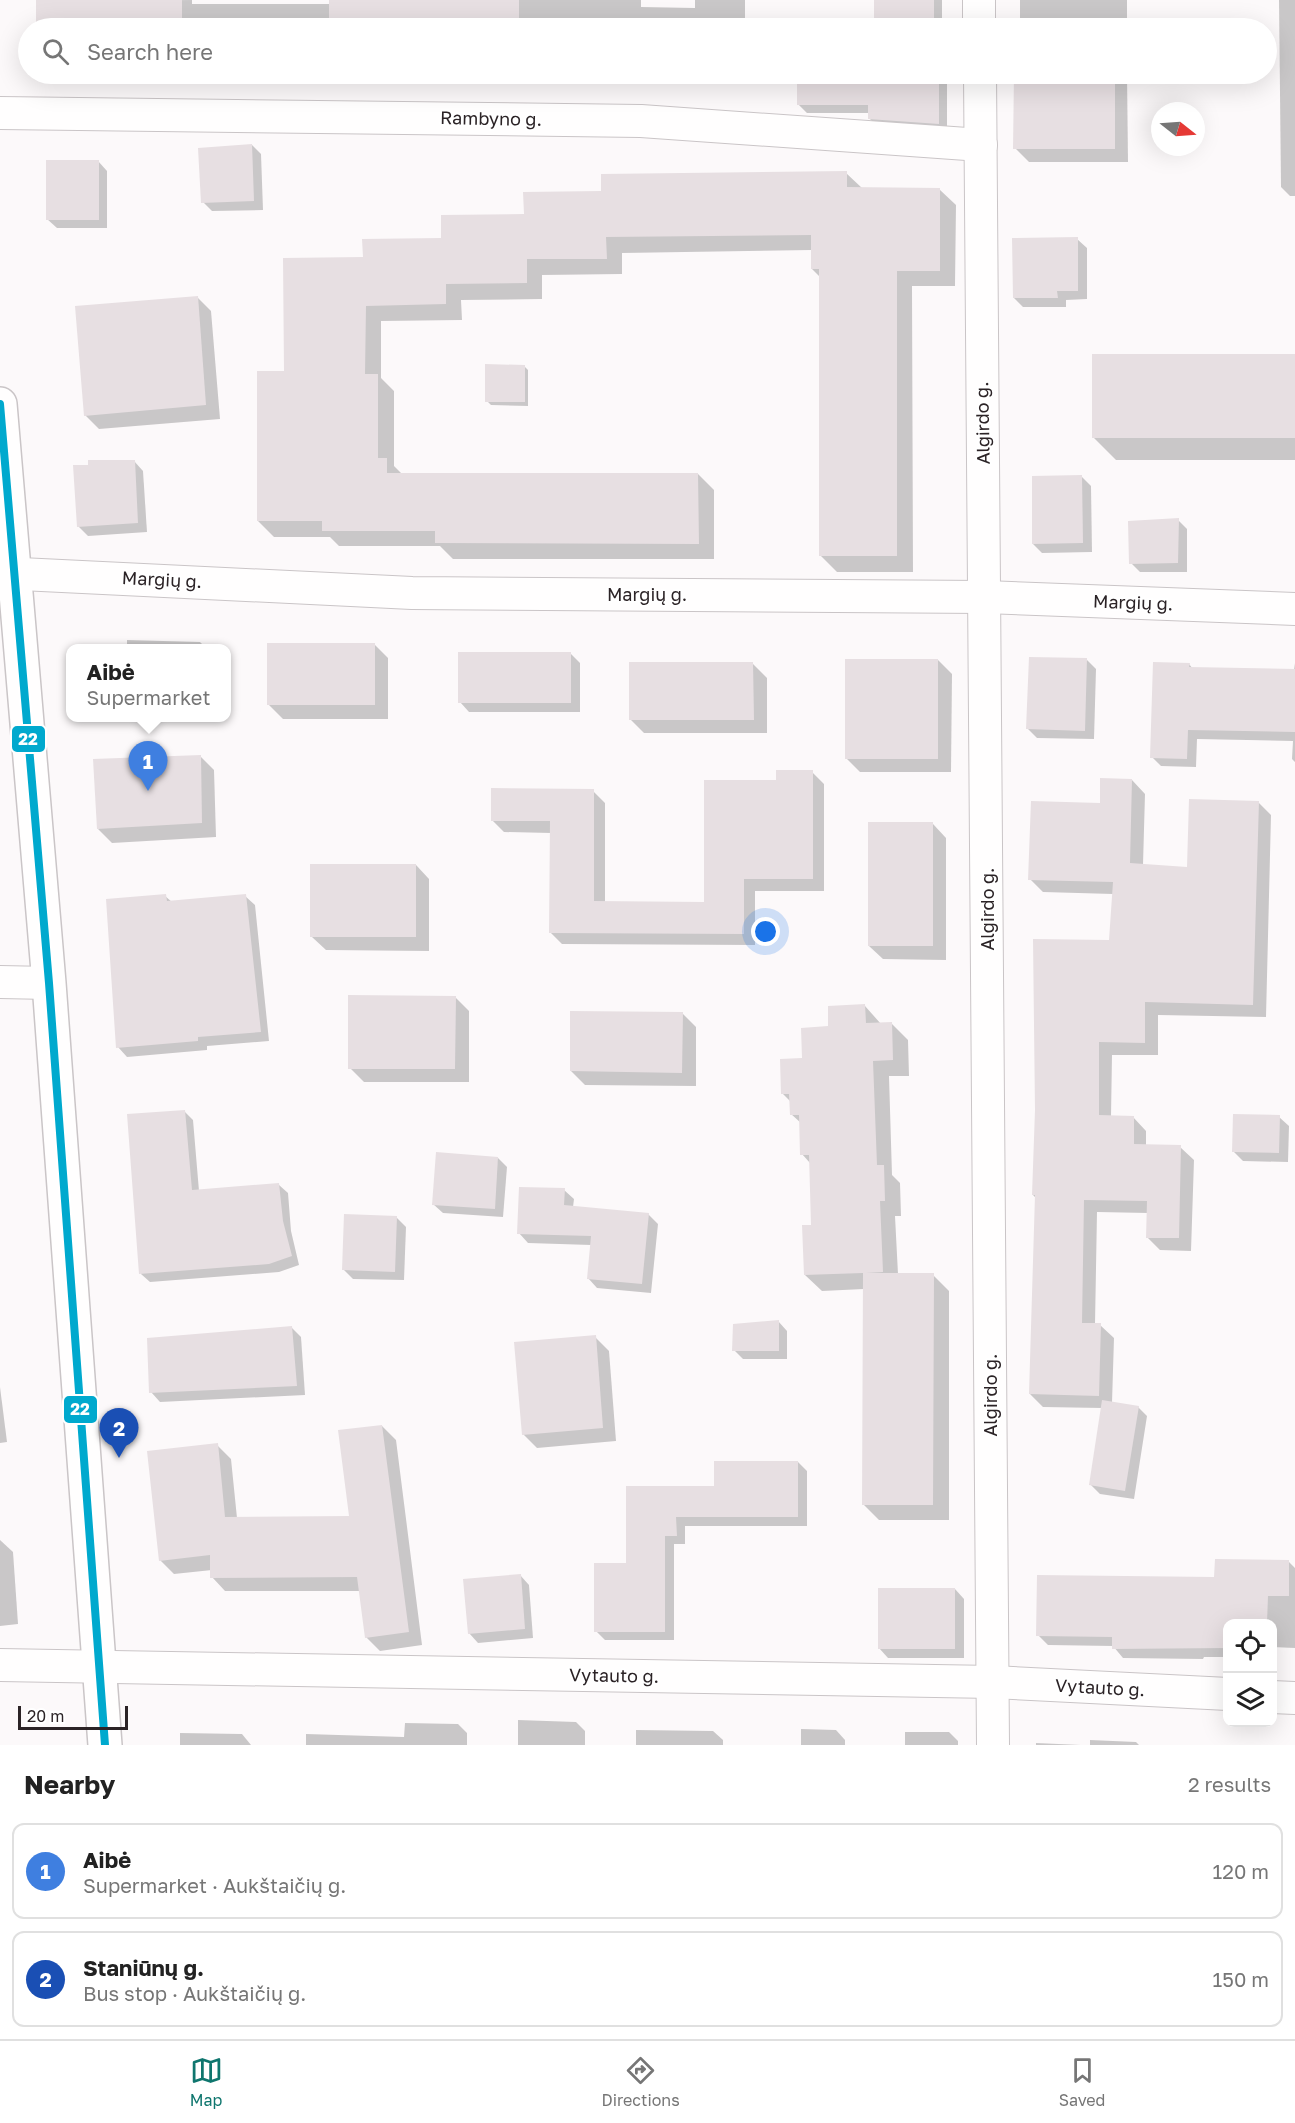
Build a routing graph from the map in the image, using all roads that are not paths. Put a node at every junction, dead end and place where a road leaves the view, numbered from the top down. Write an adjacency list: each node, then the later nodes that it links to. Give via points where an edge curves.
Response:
1 (979, 0): 2 (street)
2 (979, 18)
3 (980, 84): 5 (street, Algirdo g.)
4 (0, 113): 5 (street, Rambyno g., via 641,122)
5 (981, 145): 8 (street, Algirdo g.)
6 (0, 404): 7 (main road)
7 (8, 573): 8 (street, Margių g., via 412,593); 11 (main road)
8 (985, 597): 9 (street, Margių g.); 14 (street, Algirdo g.)
9 (1295, 609)
10 (0, 982): 11 (street)
11 (49, 982): 13 (main road)
12 (0, 1665): 13 (street, Vytauto g.)
13 (99, 1668): 14 (street, Vytauto g.); 18 (main road)
14 (993, 1682): 15 (street, Vytauto g.); 19 (street, Algirdo g.)
15 (1223, 1694)
16 (1277, 1696): 17 (street)
17 (1295, 1698)
18 (105, 1745)
19 (993, 1745)

